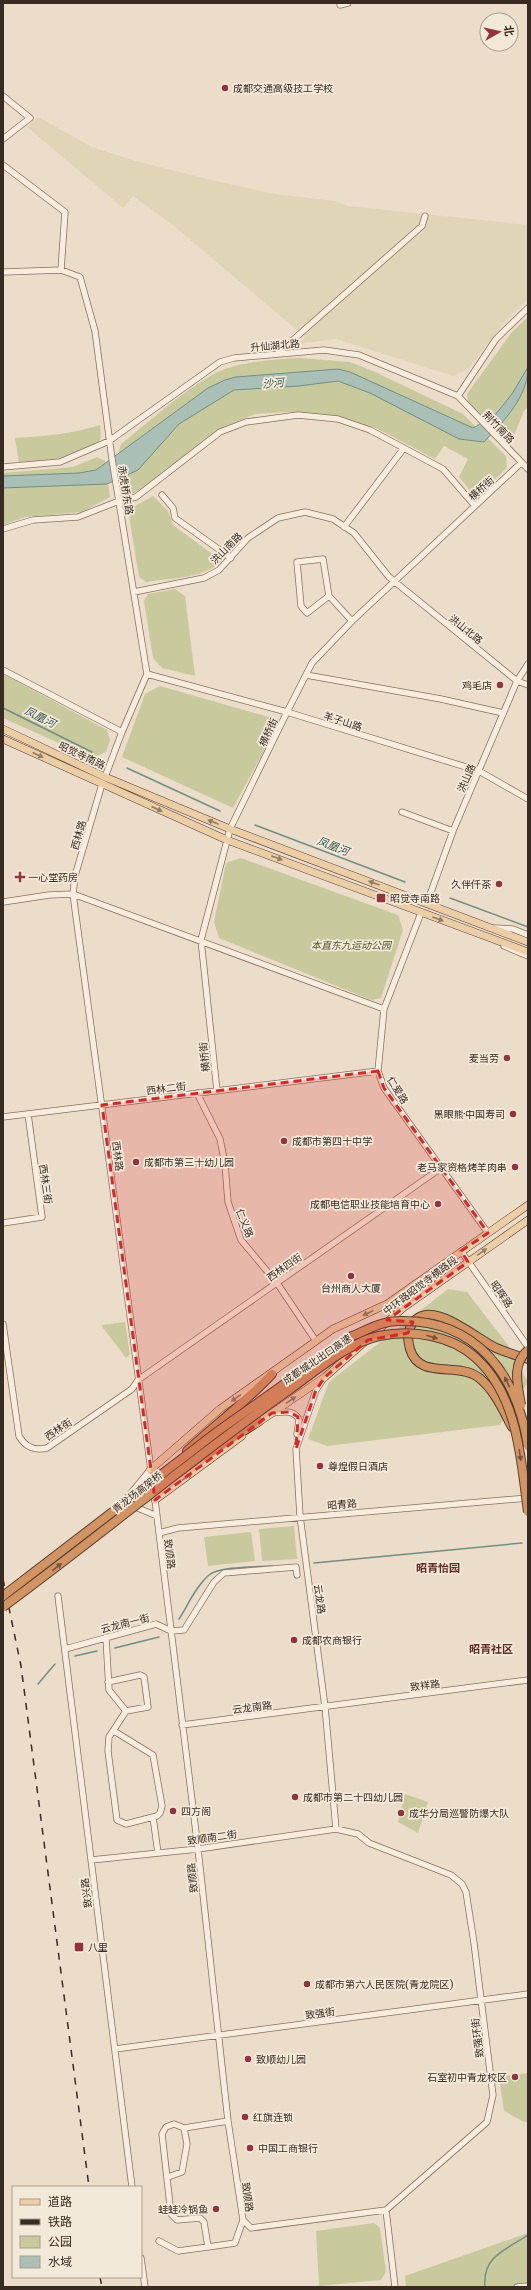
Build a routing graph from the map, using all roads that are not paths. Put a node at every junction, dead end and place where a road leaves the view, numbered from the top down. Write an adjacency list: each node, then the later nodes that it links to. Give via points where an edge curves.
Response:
1 (348, 3): 2 (street)
2 (340, 5)
3 (3, 96): 4 (street, via 30,118)
4 (3, 138)
5 (3, 164): 7 (street, via 65,212)
6 (424, 216): 10 (street, via 422,226)
7 (61, 270): 8 (street, 赤虎桥东路); 12 (street, 赤虎桥东路, via 80,277 88,302 95,331)
8 (3, 272)
9 (528, 308): 11 (street, via 496,339)
10 (277, 354): 11 (street, 升仙湖北路, via 324,350 359,355); 12 (street, 升仙湖北路, via 234,358 220,362)
11 (458, 396): 14 (street, 荆竹南路)
12 (109, 441): 15 (street, 升仙湖北路, via 60,462); 18 (street, 赤虎桥东路)
13 (404, 448): 18 (street, via 370,430 338,419 298,415 246,422 220,432 136,497); 19 (street, via 443,469); 20 (street)
14 (522, 463): 16 (street, 荆竹南路); 19 (street, 横桥街)
15 (3, 467)
16 (528, 469)
17 (162, 495): 22 (street, via 173,508 175,518)
18 (119, 501): 21 (street, via 78,517 33,520); 24 (street, 赤虎桥东路)
19 (475, 506): 23 (street, 横桥街)
20 (344, 527): 22 (street, 洪山南路, via 333,519 305,512 278,518 248,538); 23 (street, 洪山南路, via 354,533)
21 (3, 529)
22 (231, 558): 24 (street, 洪山南路, via 219,570 204,578)
23 (395, 583): 26 (street, 横桥街); 31 (street, 洪山北路)
24 (134, 592): 29 (street, 赤虎桥东路)
25 (329, 596): 25 (street, via 323,558 297,562 302,606 307,613); 26 (street)
26 (352, 621): 30 (street, 横桥街, via 312,663)
27 (528, 664): 31 (street, 洪山路)
28 (3, 670): 36 (street)
29 (147, 674): 33 (street, 羊子山路); 36 (street)
30 (306, 675): 33 (street, 横桥街); 34 (street, via 441,699)
31 (517, 680): 32 (street, 洪山北路); 34 (street, 洪山路)
32 (528, 685)
33 (287, 712): 38 (street, 羊子山路); 43 (street, 横桥街)
34 (503, 713): 38 (street, 洪山路)
35 (3, 729): 39 (main road, 昭觉寺南路)
36 (122, 732): 39 (street)
37 (3, 739): 40 (main road, 昭觉寺南路, one-way to 40)
38 (479, 771): 41 (street, 羊子山路); 44 (street, 洪山路)
39 (106, 777): 43 (main road, 昭觉寺南路, one-way to 39)
40 (102, 784): 45 (main road, 昭觉寺南路, one-way to 45); 46 (street, 西林路, via 75,876)
41 (528, 799)
42 (402, 812): 44 (street)
43 (230, 829): 45 (street, 横桥街); 48 (main road, 昭觉寺南路, one-way to 43)
44 (453, 831): 48 (street, 洪山路)
45 (227, 840): 49 (main road, 昭觉寺南路, one-way to 49); 53 (street, 横桥街)
46 (73, 894): 47 (street); 53 (street); 61 (street, 西林路)
47 (3, 902)
48 (427, 903): 50 (main road, 昭觉寺南路)
49 (421, 913): 52 (main road, 昭觉寺南路, one-way to 52); 57 (street, 仁爱路)
50 (488, 928): 51 (street, 昭觉寺南路, via 513,929); 54 (main road, 昭觉寺南路)
51 (528, 935)
52 (484, 936): 55 (main road, 昭觉寺南路); 56 (street, 昭觉寺南路)
53 (201, 940): 57 (street); 59 (street, 横桥街)
54 (528, 942)
55 (528, 952)
56 (528, 956)
57 (384, 1009): 58 (street, 仁爱路)
58 (378, 1071): 59 (street, 西林二街); 64 (street, 仁爱路, via 384,1088)
59 (217, 1091): 60 (street, 西林二街)
60 (197, 1093): 61 (street, 西林二街); 71 (street, 仁义路, via 220,1139 228,1202 241,1240)
61 (102, 1105): 62 (street, 西林二街); 79 (street, 西林路)
62 (28, 1114): 63 (street, 西林二街); 67 (street, 西林三街, via 42,1217)
63 (3, 1117)
64 (441, 1168): 68 (street, 仁爱路); 71 (street, 西林四街)
65 (528, 1204): 68 (main road, 中环路昭觉寺横路段)
66 (528, 1220): 70 (main road, 中环路昭觉寺横路段, one-way to 66)
67 (3, 1223)
68 (488, 1233): 69 (main road, 中环路昭觉寺横路段)
69 (461, 1251): 70 (street, 昭晖路); 73 (main road, 中环路昭觉寺横路段, one-way to 73, via 387,1304)
70 (468, 1262): 74 (street, 昭晖路); 78 (main road, 中环路昭觉寺横路段, via 403,1308)
71 (277, 1283): 73 (street, 仁义路); 79 (street, 西林四街)
72 (3, 1324): 79 (street, 西林街, via 19,1436 22,1443 29,1447 40,1450 52,1445 132,1389)
73 (316, 1341): 77 (main road, 中环路昭觉寺横路段)
74 (528, 1347)
75 (528, 1350): 84 (highway, bridge, via 521,1358 517,1372)
76 (528, 1359): 83 (highway, bridge, via 497,1348 442,1317 432,1315 416,1318 408,1335 411,1351 424,1366 464,1370 478,1377 490,1389)
77 (272, 1374): 86 (main road, 中环路昭觉寺横路段, one-way to 86, via 220,1409); 87 (highway, bridge, via 252,1396 216,1424)
78 (325, 1377): 81 (main road, 中环路昭觉寺横路段, one-way to 78); 85 (street, 云龙路, via 316,1390)
79 (138, 1380): 86 (street, 西林路)
80 (282, 1390): 83 (highway, 成都城北出口高速, one-way to 83, bridge, via 359,1343 378,1336 405,1332 425,1335 459,1346 476,1358 490,1374 501,1393); 84 (highway, 成都城北出口高速, one-way to 80, bridge, via 516,1400 504,1374 478,1345 440,1326 398,1321 352,1336); 87 (highway, 青龙场高架桥, bridge)
81 (272, 1413): 82 (main road, 中环路昭觉寺横路段); 85 (street, via 290,1412 298,1417)
82 (259, 1421): 87 (highway, bridge); 89 (main road, 中环路昭觉寺横路段, one-way to 82)
83 (516, 1434): 91 (highway, 成都城北出口高速, one-way to 91, bridge)
84 (528, 1442)
85 (296, 1449): 93 (street, 云龙路)
86 (150, 1470): 89 (street, 西林路); 90 (street)
87 (164, 1478): 97 (highway, 青龙场高架桥, bridge); 99 (highway, 青龙场高架桥, one-way to 87, bridge)
88 (528, 1498): 93 (street, 昭青路)
89 (155, 1500): 92 (street, 西林路)
90 (124, 1502): 92 (street); 96 (street, via 43,1565 29,1583)
91 (528, 1512)
92 (157, 1516): 94 (street, 西林路)
93 (300, 1516): 94 (street, 昭青路, via 178,1528); 105 (street, 云龙路)
94 (159, 1533): 100 (street, 致顺路)
95 (297, 1575): 100 (street, via 296,1567 224,1573 214,1582 184,1630)
96 (20, 1588)
97 (3, 1596)
98 (58, 1596): 102 (street, 致兴路)
99 (3, 1607)
100 (171, 1631): 101 (street, 云龙南一街, via 156,1624); 107 (street, 致顺路)
101 (106, 1637): 102 (street, 云龙南一街); 104 (street)
102 (65, 1649): 113 (street, 致兴路)
103 (528, 1680): 105 (street, 致祥路)
104 (108, 1682): 106 (street, via 109,1690); 106 (street, via 140,1675 144,1677 148,1707)
105 (325, 1707): 107 (street, 云龙南路); 110 (street, 云龙路)
106 (126, 1711): 108 (street)
107 (182, 1725): 111 (street, 致顺路)
108 (114, 1731): 109 (street, via 153,1755 155,1759 162,1806 160,1813); 109 (street, via 109,1737 108,1751 116,1820 126,1824)
109 (153, 1817): 112 (street)
110 (336, 1829): 111 (street, 致顺南二街); 115 (street, 致强环街, via 358,1834 369,1843 451,1875 462,1884 468,1900)
111 (198, 1849): 112 (street, 致顺南二街); 116 (street, 致顺路)
112 (158, 1853): 113 (street, 致顺南二街)
113 (92, 1860): 117 (street, 致兴路)
114 (528, 1994): 115 (street, 致强街)
115 (482, 2000): 116 (street, 致强街); 122 (street, 致强环街, via 493,2095 487,2122)
116 (219, 2035): 117 (street, 致强街); 118 (street, 致顺路)
117 (115, 2049): 121 (street, 致兴路)
118 (228, 2121): 119 (street); 123 (street, 致顺路)
119 (184, 2128): 120 (street, via 187,2144 182,2172); 120 (street, via 174,2124 166,2127 162,2134)
120 (168, 2177): 125 (street, via 171,2214 176,2220 200,2218 204,2222)
121 (132, 2186)
122 (386, 2210): 123 (street, via 251,2228); 129 (street)
123 (243, 2220): 125 (street, via 235,2243)
124 (160, 2241): 125 (street, via 178,2251)
125 (208, 2247)
126 (142, 2265): 128 (street)
127 (528, 2286): 130 (street)
128 (145, 2287)
129 (395, 2287)
130 (516, 2287)

